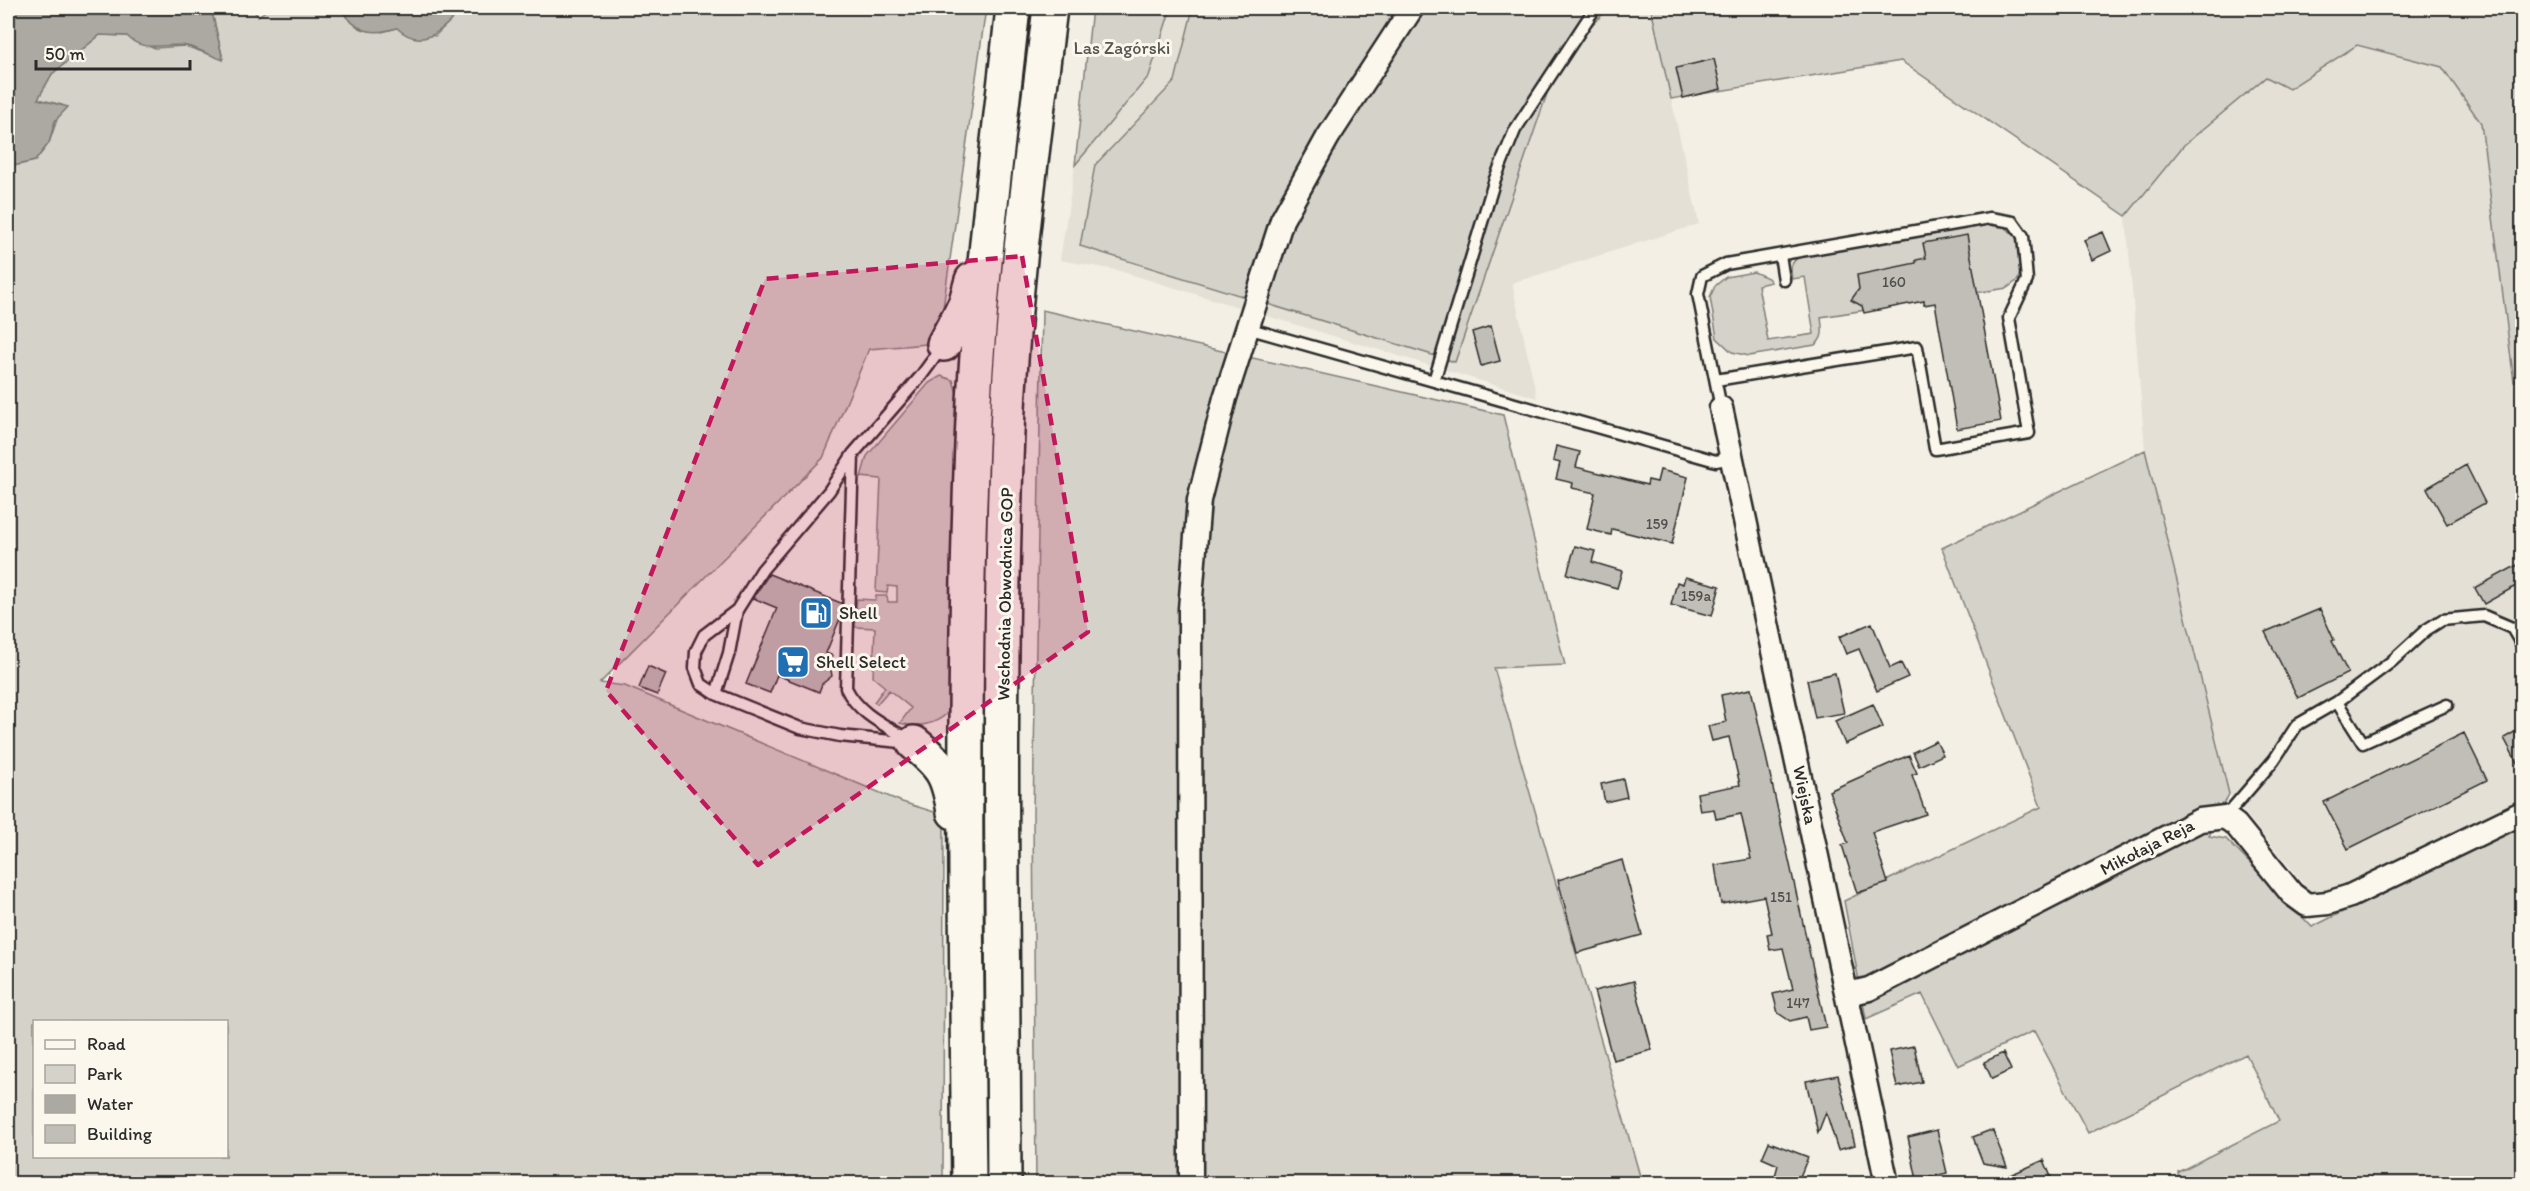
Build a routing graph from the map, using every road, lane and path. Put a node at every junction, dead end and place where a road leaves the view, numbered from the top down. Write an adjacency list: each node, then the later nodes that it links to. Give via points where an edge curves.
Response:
1 (1013, 8): 5 (highway, Wschodnia Obwodnica GOP)
2 (1050, 8): 26 (highway, Wschodnia Obwodnica GOP, via 1024,215 1008,417 1003,614)
3 (1412, 8): 8 (street, via 1328,137 1282,220)
4 (1595, 8): 11 (lane, via 1515,130 1495,179)
5 (989, 217): 9 (highway, via 965,306); 23 (highway, Wschodnia Obwodnica GOP, via 973,428)
6 (1780, 255): 7 (lane); 10 (lane, via 1726,264 1702,276 1698,294); 10 (lane, via 1990,218 2013,222 2023,236 2027,280 2009,318 2029,433 1935,450 1917,347)
7 (1784, 280)
8 (1246, 327): 11 (lane); 27 (street, via 1199,500 1193,556)
9 (944, 344): 13 (lane)
10 (1716, 380): 12 (lane)
11 (1434, 381): 14 (lane, via 1716,461)
12 (1721, 408): 14 (street, Wiejska)
13 (853, 454): 15 (lane, via 830,491 762,570); 20 (lane, via 846,688 853,702 868,715)
14 (1731, 458): 24 (street, Wiejska)
15 (737, 610): 17 (lane); 17 (lane, via 704,635 696,651 695,668 701,684)
16 (2523, 645): 18 (lane, via 2512,628 2484,616 2442,620)
17 (716, 694): 20 (lane, via 800,728)
18 (2337, 702): 19 (lane, via 2362,743); 22 (lane, via 2296,725 2274,760)
19 (2447, 705)
20 (914, 743): 23 (highway, via 946,775)
21 (2523, 813): 22 (street, via 2350,896 2307,905 2292,894 2236,825)
22 (2225, 817): 24 (street, Mikołaja Reja, via 2200,820 1869,989)
23 (965, 873): 25 (highway, Wschodnia Obwodnica GOP)
24 (1848, 994): 28 (street, Wiejska)
25 (969, 1184)
26 (1004, 1184)
27 (1191, 1184)
28 (1887, 1184)

